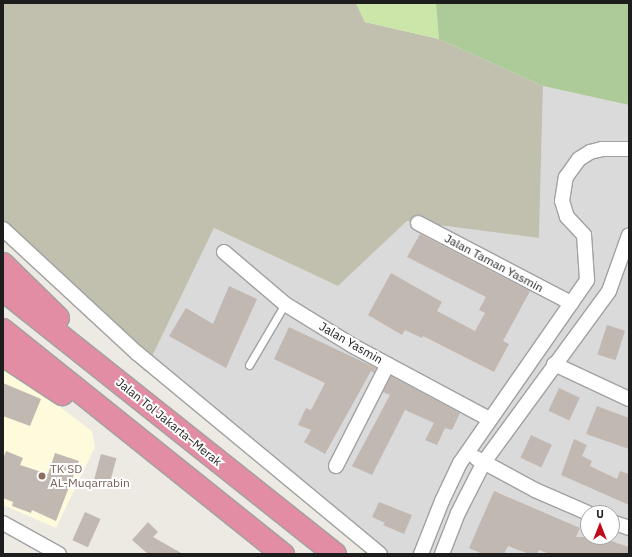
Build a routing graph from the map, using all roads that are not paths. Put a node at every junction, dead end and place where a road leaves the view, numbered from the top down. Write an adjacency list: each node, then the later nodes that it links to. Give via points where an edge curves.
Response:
1 (629, 149): 9 (street, via 602,149 590,152 578,159 566,177 562,194 564,209 567,217 584,235 588,272 584,287)
2 (418, 223): 9 (street, Jalan Taman Yasmin)
3 (3, 229): 28 (street, via 137,353)
4 (629, 235): 7 (street)
5 (224, 252): 10 (street, Jalan Yasmin)
6 (3, 264): 16 (highway)
7 (623, 273): 14 (street)
8 (3, 290): 16 (highway, Jalan Tol Jakarta–Merak)
9 (571, 303): 18 (street)
10 (285, 304): 13 (street, Jalan Yasmin); 15 (lane)
11 (3, 330): 22 (highway)
12 (3, 355): 22 (highway)
13 (388, 364): 18 (street, Jalan Yasmin); 21 (street)
14 (554, 364): 17 (street); 20 (street)
15 (249, 365)
16 (132, 392): 27 (highway, Jalan Tol Jakarta–Merak)
17 (629, 399)
18 (489, 419): 19 (street)
19 (467, 453): 20 (street); 29 (street, via 442,501)
20 (484, 462): 23 (street, via 536,490); 30 (street, via 458,513)
21 (336, 466)
22 (172, 467): 26 (highway)
23 (580, 509)
24 (3, 523): 25 (street)
25 (58, 554)
26 (283, 554)
27 (335, 554)
28 (380, 554)
29 (421, 554)
30 (442, 554)

